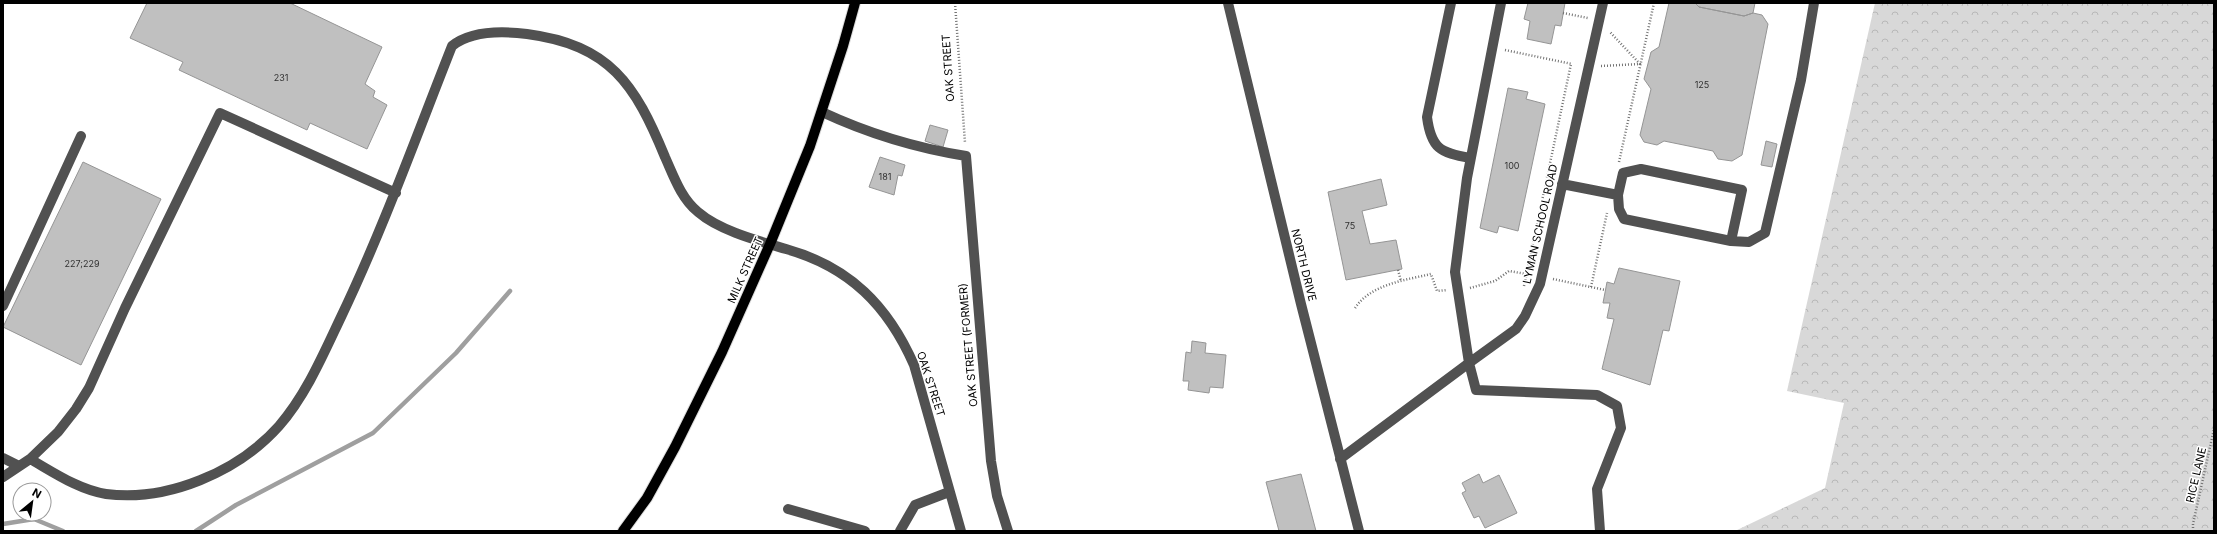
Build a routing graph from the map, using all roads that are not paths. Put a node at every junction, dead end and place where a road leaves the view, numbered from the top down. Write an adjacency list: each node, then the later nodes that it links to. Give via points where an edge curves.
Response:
1 (855, 3): 7 (main road, MILK STREET)
2 (1228, 3): 19 (street, NORTH DRIVE)
3 (1451, 3): 9 (street, via 1428,117 1429,134 1438,149 1451,155)
4 (1500, 3): 9 (street)
5 (1603, 3): 10 (street, LYMAN SCHOOL ROAD)
6 (1814, 3): 13 (street, via 1801,80 1765,233 1749,242)
7 (822, 112): 14 (main road, MILK STREET); 28 (street, OAK STREET (FORMER), via 843,122 910,144 966,156 990,454 997,496)
8 (81, 136): 15 (street)
9 (1470, 158): 16 (street, via 1455,272)
10 (1562, 184): 12 (street); 16 (street, LYMAN SCHOOL ROAD, via 1542,277 1534,300 1516,329)
11 (396, 193): 14 (street, OAK STREET, via 452,46 474,35 498,33 552,37 574,44 592,54 624,79 644,112 679,190 697,212 741,234); 18 (street, OAK STREET, via 363,270 304,391 277,428 240,460 212,475 164,492 120,495 104,494 86,488); 18 (street, via 220,112 89,388 58,432)
12 (1615, 195): 13 (street, via 1624,219); 13 (street, via 1623,173 1641,169 1742,190)
13 (1732, 241)
14 (770, 244): 22 (street, OAK STREET, via 792,250 846,275 870,295 888,317 903,340 914,365); 24 (main road, MILK STREET, via 722,352 675,447 646,498)
15 (3, 306)
16 (1469, 363): 19 (street, LYMAN SCHOOL ROAD); 30 (street, via 1476,390 1597,395 1617,406 1622,428 1597,489)
17 (3, 458): 20 (street)
18 (30, 459): 20 (street)
19 (1340, 459): 29 (street, NORTH DRIVE)
20 (19, 466): 21 (street)
21 (3, 476)
22 (949, 492): 26 (street, via 915,505); 27 (street, OAK STREET)
23 (788, 509): 25 (street)
24 (623, 531)
25 (865, 531)
26 (900, 531)
27 (961, 531)
28 (1008, 531)
29 (1359, 531)
30 (1600, 531)

